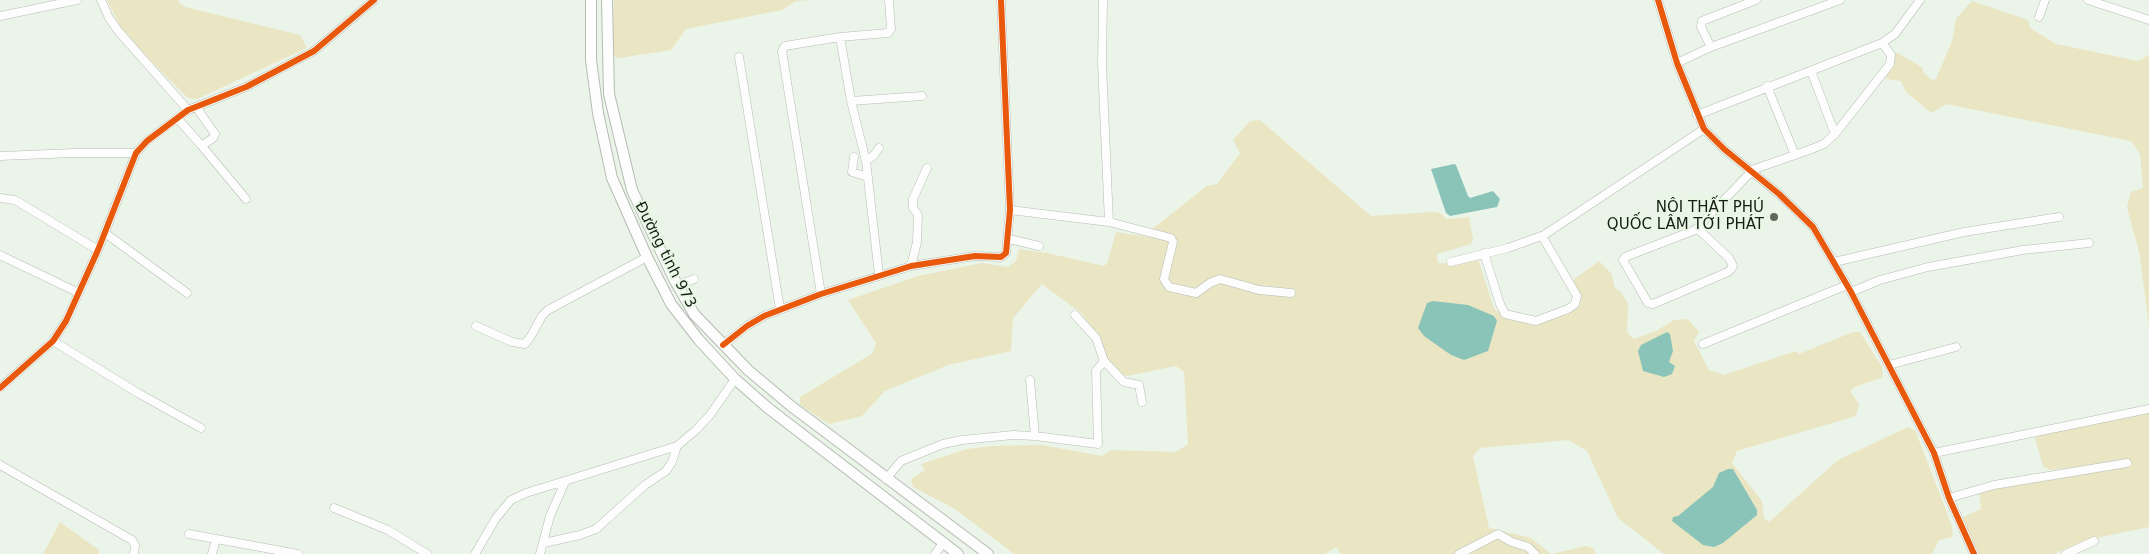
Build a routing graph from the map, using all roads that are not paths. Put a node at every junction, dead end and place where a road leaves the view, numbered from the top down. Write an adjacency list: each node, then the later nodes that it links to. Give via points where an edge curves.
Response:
1 (77, 0): 15 (street)
2 (101, 0): 27 (street, via 119,32)
3 (374, 0): 27 (street, via 314,51)
4 (591, 0): 56 (main road, Đường tỉnh 973, via 591,60 612,178)
5 (607, 0): 62 (main road, Đường tỉnh 973, via 610,94 620,143 632,190)
6 (889, 0): 18 (street, via 891,29 888,33)
7 (1001, 0): 44 (street)
8 (1103, 0): 46 (street, via 1102,64)
9 (1658, 0): 22 (street)
10 (1756, 0): 20 (street, via 1702,21)
11 (1840, 0): 20 (street)
12 (1920, 0): 19 (street, via 1895,34)
13 (2045, 0): 16 (street)
14 (2088, 0): 17 (street)
15 (0, 16)
16 (2039, 17)
17 (2149, 20)
18 (840, 37): 26 (street); 67 (street, via 785,46 782,51)
19 (1882, 44): 23 (street); 31 (street, via 1891,55 1890,64)
20 (1711, 47): 22 (street)
21 (739, 57): 68 (street)
22 (1677, 62): 28 (street)
23 (1811, 71): 24 (street); 31 (street)
24 (1768, 86): 28 (street); 35 (street)
25 (922, 96): 26 (street)
26 (851, 101): 38 (street)
27 (192, 109): 29 (street); 32 (street, via 215,134)
28 (1697, 115): 30 (street)
29 (177, 118): 32 (street); 34 (street)
30 (1704, 128): 40 (street); 49 (street)
31 (1835, 134): 35 (street, via 1824,144)
32 (201, 146): 43 (street)
33 (879, 148): 38 (street)
34 (136, 153): 36 (street); 48 (street)
35 (1795, 155): 40 (street)
36 (0, 156)
37 (854, 157): 41 (street, via 852,172)
38 (866, 161): 41 (street)
39 (927, 168): 59 (street, via 913,199 913,208 918,215 917,242)
40 (1750, 172): 47 (street); 58 (street, via 1813,227)
41 (868, 177): 60 (street)
42 (0, 198): 53 (street, via 15,200)
43 (246, 199)
44 (1010, 210): 46 (street); 50 (street)
45 (2059, 217): 58 (street, via 1964,232)
46 (1109, 222): 66 (street, via 1171,238 1164,279 1169,287 1196,293 1220,279 1259,290)
47 (1698, 229): 47 (street, via 1729,258 1733,266 1731,269 1653,304 1648,303 1624,257)
48 (105, 233): 53 (street); 65 (street)
49 (1542, 236): 54 (street); 54 (street, via 1577,296 1575,304 1568,309 1536,321 1505,314)
50 (1008, 239): 52 (street); 59 (street, via 1007,250 1001,257 975,256)
51 (2088, 243): 63 (street, via 2023,250 1928,267)
52 (1039, 246)
53 (98, 250): 64 (street)
54 (1484, 254): 57 (street)
55 (0, 255): 64 (street)
56 (647, 257): 70 (street, via 548,310 525,344 512,342); 77 (main road, Đường tỉnh 973, via 671,304)
57 (1451, 262)
58 (1834, 262): 63 (street)
59 (911, 266): 60 (street)
60 (879, 275): 67 (street)
61 (694, 280): 62 (street)
62 (678, 285): 73 (main road, Đường tỉnh 973, via 694,314)
63 (1849, 288): 72 (street); 76 (street)
64 (79, 293): 71 (street)
65 (187, 293)
66 (1291, 293)
67 (821, 294): 68 (street)
68 (780, 309): 73 (street, via 747,326)
69 (1075, 315): 75 (street, via 1096,338)
70 (476, 326)
71 (53, 341): 79 (street); 82 (street)
72 (1704, 344)
73 (723, 345): 88 (main road, Đường tỉnh 973, via 790,406)
74 (1956, 347): 76 (street)
75 (1104, 361): 80 (street, via 1124,382 1139,385); 83 (street, via 1096,372 1098,444)
76 (1888, 365): 85 (street)
77 (735, 379): 84 (street, via 710,415); 90 (main road, Đường tỉnh 973)
78 (1030, 380): 83 (street)
79 (0, 388)
80 (1142, 402)
81 (2149, 410): 85 (street)
82 (200, 428)
83 (1035, 436): 88 (street, via 986,437 943,444 901,461)
84 (677, 446): 89 (street); 96 (street, via 666,471 645,484 596,529)
85 (1934, 453): 91 (street)
86 (2127, 463): 91 (street, via 1994,485)
87 (0, 465): 100 (street, via 132,540)
88 (886, 479): 90 (main road); 108 (main road, Đường tỉnh 973)
89 (565, 482): 96 (street, via 550,516); 104 (street, via 512,500 496,518)
90 (878, 492): 97 (main road, Đường tỉnh 973)
91 (1949, 498): 110 (street)
92 (334, 508): 103 (street, via 388,530)
93 (190, 534): 94 (street)
94 (216, 539): 98 (street); 101 (street)
95 (2094, 541): 111 (street)
96 (544, 543): 105 (street)
97 (943, 543): 106 (street); 107 (main road, Đường tỉnh 973)
98 (265, 551): 102 (street)
99 (1461, 553): 109 (street, via 1498,534 1528,547)
100 (134, 554)
101 (212, 554)
102 (298, 554)
103 (427, 554)
104 (475, 554)
105 (540, 554)
106 (935, 554)
107 (958, 554)
108 (988, 554)
109 (1535, 554)
110 (1974, 554)
111 (2066, 554)

